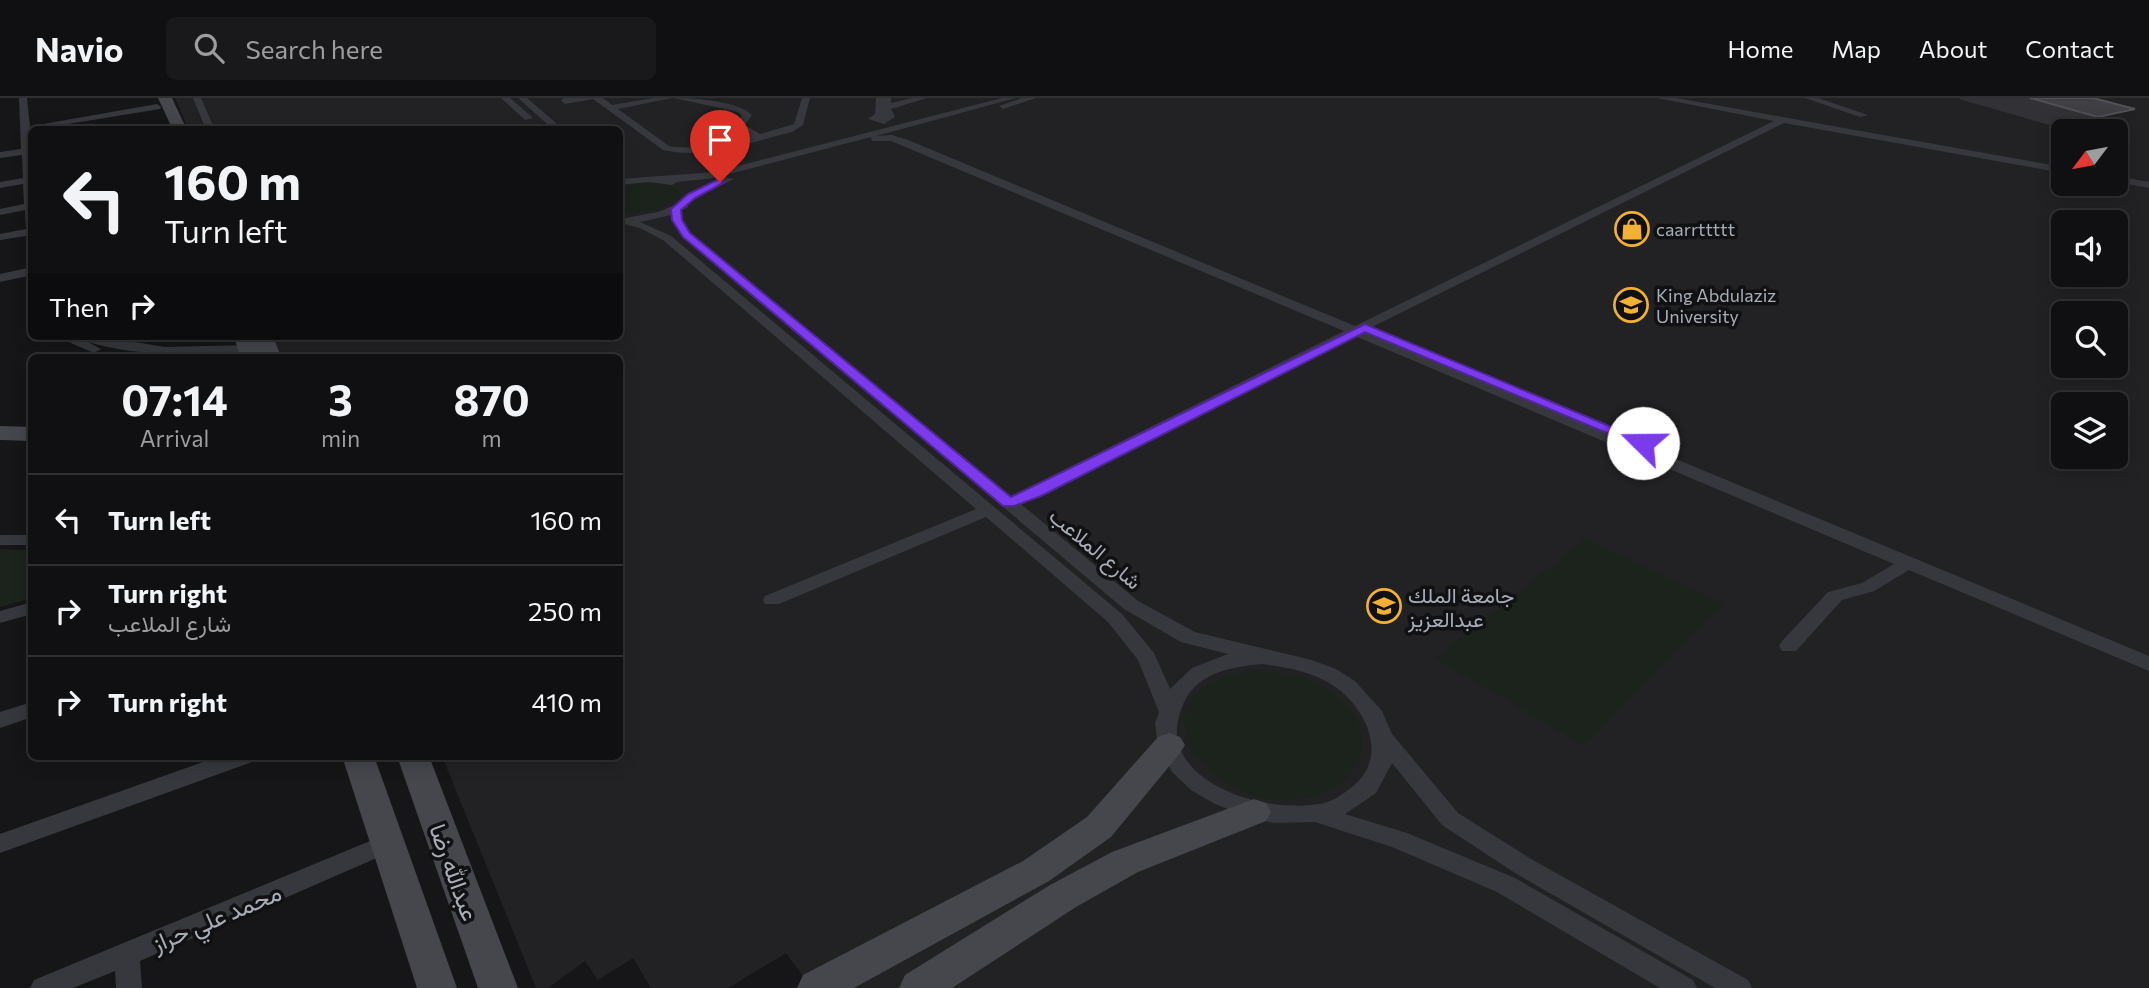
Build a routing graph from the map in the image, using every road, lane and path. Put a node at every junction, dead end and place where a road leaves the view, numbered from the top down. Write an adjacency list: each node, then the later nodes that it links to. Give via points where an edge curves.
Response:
1 (23, 98): 33 (street)
2 (197, 98): 28 (street)
3 (505, 98): 24 (street)
4 (522, 98): 29 (street)
5 (568, 98): 6 (street, via 565,101)
6 (589, 98)
7 (597, 98): 21 (street)
8 (668, 98): 21 (street)
9 (678, 98): 31 (street, via 741,110 747,119 740,126)
10 (806, 98): 31 (street, via 798,125)
11 (912, 98): 20 (street)
12 (923, 98): 20 (street)
13 (1012, 98): 43 (street, via 714,175)
14 (1032, 98): 30 (street)
15 (1661, 98): 23 (street)
16 (1685, 98): 19 (street)
17 (1809, 98): 22 (street)
18 (158, 101): 25 (street); 26 (street); 27 (street)
19 (1717, 101): 37 (street)
20 (886, 102)
21 (611, 108): 31 (street, via 666,148 700,150)
22 (1863, 115)
23 (1783, 120): 36 (street); 57 (street)
24 (532, 122)
25 (36, 124)
26 (165, 126)
27 (177, 126)
28 (209, 126)
29 (555, 126)
30 (906, 131): 32 (street); 57 (street, via 904,135 913,139)
31 (758, 137)
32 (875, 139): 47 (street, via 761,168); 57 (street, via 905,142)
33 (28, 142)
34 (28, 151): 35 (street)
35 (0, 155)
36 (2051, 165)
37 (2051, 165)
38 (623, 176): 42 (street)
39 (2128, 177): 44 (street)
40 (28, 178): 46 (street)
41 (2128, 178): 44 (street)
42 (636, 180): 43 (street); 45 (street)
43 (661, 180): 47 (street, via 685,186)
44 (2149, 181)
45 (623, 182)
46 (0, 183)
47 (691, 196): 49 (street)
48 (28, 209): 50 (street)
49 (676, 209): 51 (street); 67 (street, شارع الملاعب, via 687,235)
50 (0, 212)
51 (623, 221)
52 (623, 221): 68 (street, شارع الملاعب, via 667,238)
53 (28, 232): 54 (street)
54 (0, 237)
55 (28, 270): 56 (street)
56 (0, 275)
57 (1361, 329): 67 (street); 71 (street); 76 (street)
58 (72, 340): 61 (street)
59 (95, 340): 60 (street, via 153,351)
60 (251, 344): 62 (street)
61 (118, 354)
62 (266, 354)
63 (0, 433): 64 (street)
64 (28, 434)
65 (0, 451): 66 (street)
66 (28, 452)
67 (1009, 503): 77 (street, شارع الملاعب, via 1131,605 1188,638)
68 (988, 510): 72 (street); 79 (street, شارع الملاعب, via 1115,618 1147,658)
69 (0, 540): 70 (street)
70 (28, 540)
71 (1909, 564): 75 (street, via 1868,587 1835,596); 78 (street)
72 (772, 600)
73 (28, 609): 74 (street)
74 (0, 617)
75 (1789, 646)
76 (2149, 652)
77 (1263, 657): 79 (street, via 1231,660 1203,670 1181,687); 82 (street, via 1328,673 1355,691 1375,714)
78 (2149, 664)
79 (1168, 709): 83 (street)
80 (28, 710): 81 (street)
81 (0, 720)
82 (1384, 739): 88 (street, via 1382,764 1370,786 1348,803); 99 (street, via 1451,819 1522,866)
83 (1169, 745): 87 (street, via 1180,766 1199,785); 96 (street, via 1099,827 1036,871)
84 (233, 760): 90 (street)
85 (359, 760): 89 (street)
86 (414, 760): 95 (street, عبدالله رضا)
87 (1254, 812): 88 (street); 97 (street, via 1125,862)
88 (1317, 814): 98 (street, via 1399,839 1506,885)
89 (387, 843): 91 (street, محمد علي حراز); 94 (street)
90 (0, 844)
91 (128, 955): 92 (street, محمد علي حراز); 93 (street)
92 (43, 988)
93 (129, 988)
94 (437, 988)
95 (498, 988)
96 (817, 988)
97 (919, 988)
98 (1684, 988)
99 (1739, 988)

